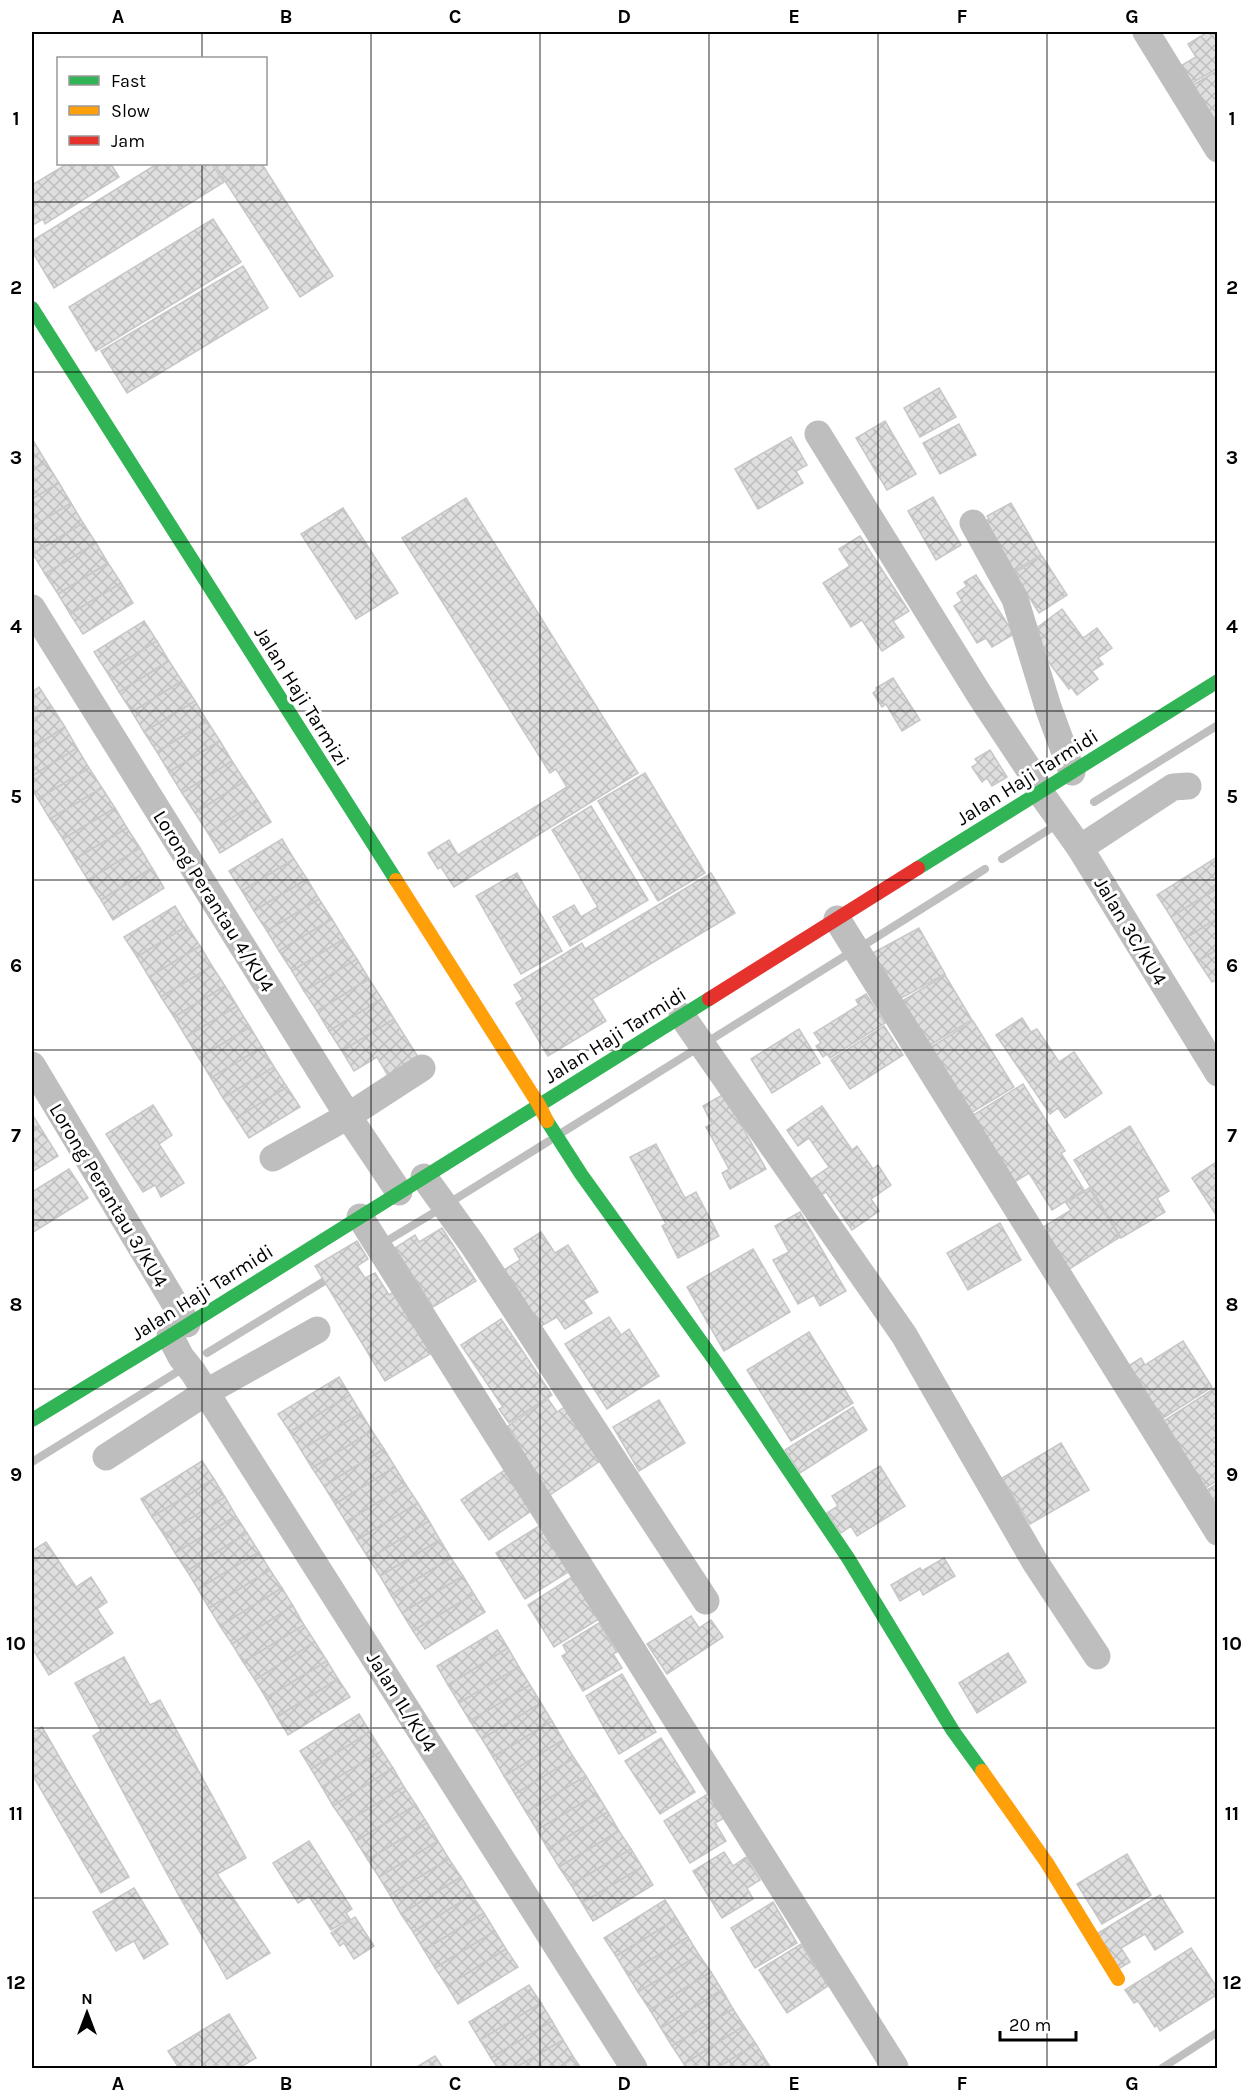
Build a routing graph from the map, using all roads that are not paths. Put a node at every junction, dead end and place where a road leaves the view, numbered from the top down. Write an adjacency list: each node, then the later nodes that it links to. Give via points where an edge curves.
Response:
1 (1146, 32): 2 (street)
2 (1218, 148)
3 (32, 308): 17 (street, Jalan Haji Tarmizi)
4 (818, 434): 10 (street, Jalan 3C/KU4)
5 (973, 524): 8 (street, via 1015,599)
6 (32, 608): 18 (street, Lorong Perantau 4/KU4)
7 (1218, 681): 8 (street, Jalan Haji Tarmidi)
8 (1072, 772): 10 (street, Jalan Haji Tarmidi)
9 (1188, 786): 11 (street, via 1173,787)
10 (1040, 792): 11 (street, Jalan 3C/KU4); 12 (street, Jalan Haji Tarmidi)
11 (1080, 848): 16 (street, Jalan 3C/KU4)
12 (837, 919): 13 (street, Jalan Haji Tarmidi); 28 (street)
13 (688, 1025): 17 (street, Jalan Haji Tarmidi); 30 (street, via 904,1335 1035,1562)
14 (32, 1065): 23 (street, Lorong Perantau 3/KU4)
15 (422, 1068): 18 (street)
16 (1218, 1073)
17 (539, 1105): 20 (street, Jalan Haji Tarmidi); 31 (street, Jalan Haji Tarmizi, via 581,1174 715,1360 848,1558 953,1731 1047,1863)
18 (348, 1116): 19 (street); 21 (street, Lorong Perantau 4/KU4)
19 (273, 1158)
20 (424, 1177): 21 (street, Jalan Haji Tarmidi); 29 (street)
21 (399, 1192): 22 (street, Jalan Haji Tarmidi)
22 (360, 1218): 23 (street, Jalan Haji Tarmidi); 32 (street)
23 (179, 1330): 25 (street, Jalan 1L/KU4, via 182,1357); 26 (street, Jalan Haji Tarmidi)
24 (317, 1330): 25 (street)
25 (206, 1393): 27 (street); 33 (street, Jalan 1L/KU4)
26 (32, 1420)
27 (106, 1457)
28 (1218, 1532)
29 (706, 1601)
30 (1097, 1656)
31 (1118, 1979)
32 (895, 2067)
33 (634, 2068)

